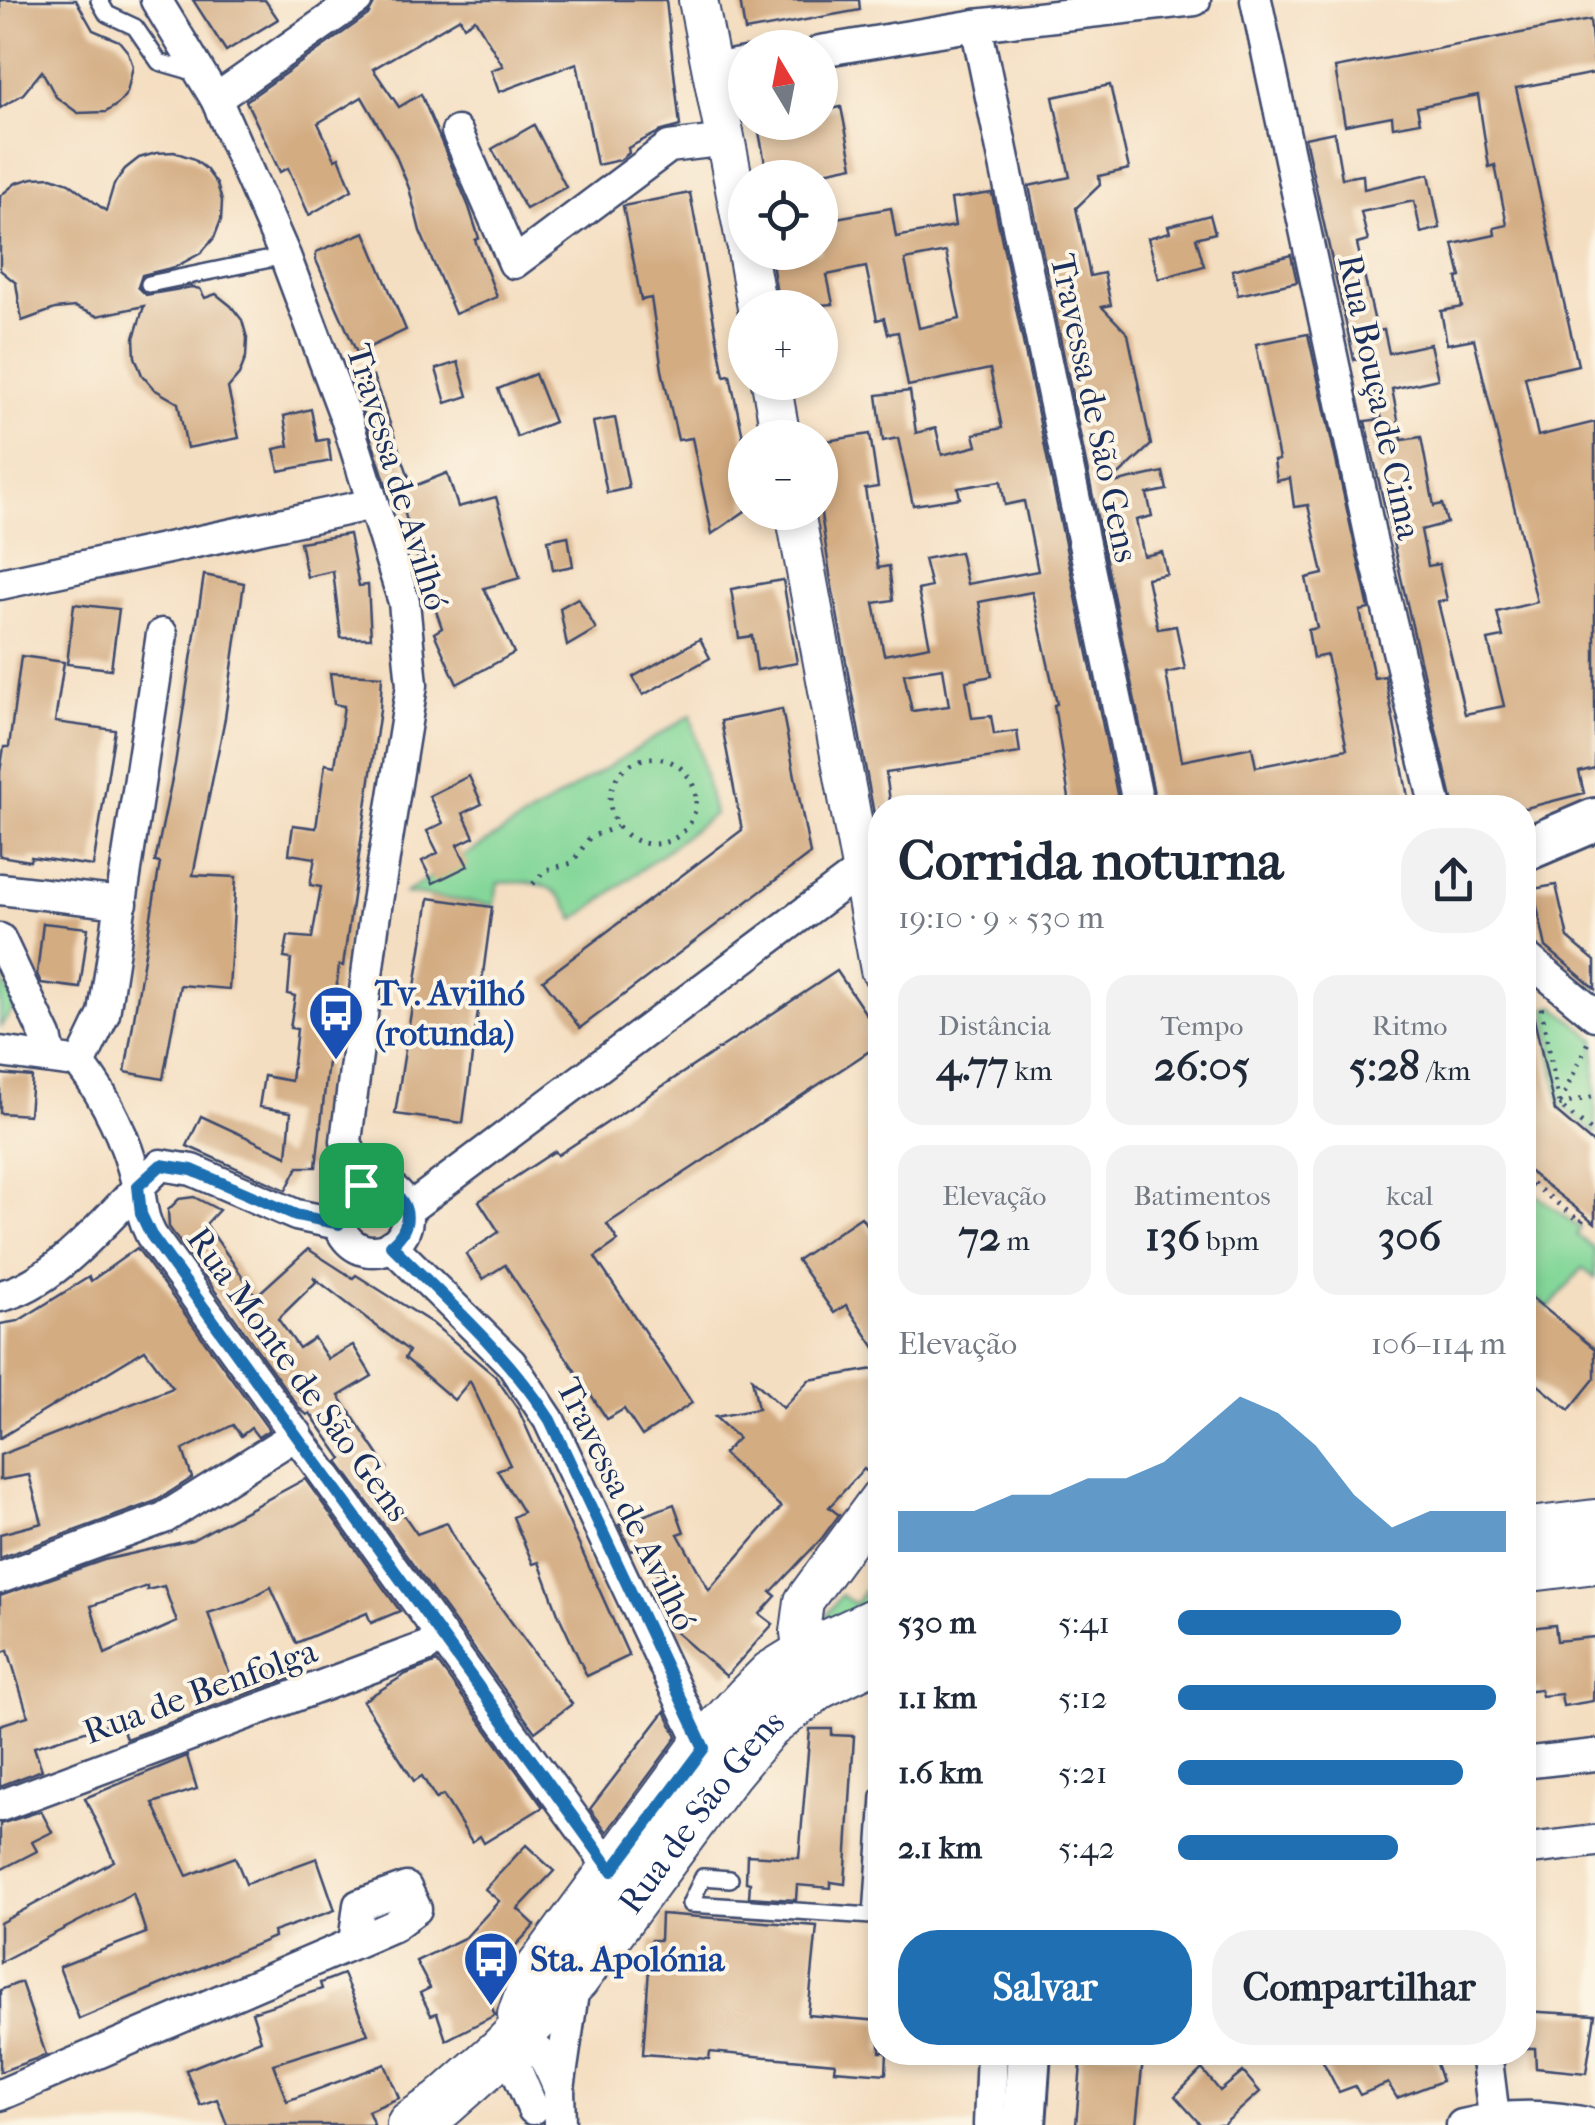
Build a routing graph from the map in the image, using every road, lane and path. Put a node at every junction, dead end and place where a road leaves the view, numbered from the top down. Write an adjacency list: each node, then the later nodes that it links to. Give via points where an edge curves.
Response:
1 (99, 0): 10 (lane, via 107,14 135,27 159,62)
2 (156, 0): 10 (street, Travessa de Avilhó)
3 (357, 0): 10 (street)
4 (698, 0): 9 (street)
5 (1195, 0): 7 (street)
6 (1256, 0): 22 (street, Rua Bouça de Cima)
7 (976, 25): 8 (street); 21 (street, Travessa de São Gens)
8 (838, 48)
9 (728, 64)
10 (208, 86): 15 (street, Travessa de Avilhó)
11 (728, 103): 13 (street)
12 (457, 132): 13 (street, via 514,263 669,146)
13 (727, 140): 14 (street)
14 (731, 160)
15 (286, 256): 16 (lane); 17 (street, Travessa de Avilhó)
16 (149, 284)
17 (373, 504): 19 (street); 40 (street, Travessa de Avilhó, via 404,602 412,685 348,1115 346,1141)
18 (797, 530): 26 (street)
19 (0, 584)
20 (162, 634): 29 (street)
21 (1136, 795)
22 (1433, 795)
23 (1595, 820): 25 (main road)
24 (618, 827): 24 (path, via 642,843 671,840 692,820 696,792 690,778 669,760 628,764 611,786); 27 (path, via 590,837 572,864 542,872)
25 (1536, 845)
26 (860, 871): 30 (street); 43 (street)
27 (533, 884)
28 (0, 889): 29 (street)
29 (122, 904): 36 (street, via 104,1014)
30 (868, 911)
31 (0, 938): 36 (street, Rua Monte de São Gens)
32 (1536, 968): 34 (street)
33 (1536, 1007): 38 (path, via 1542,1006)
34 (1593, 1025): 38 (path)
35 (0, 1052): 36 (street)
36 (66, 1060): 41 (street, Rua Monte de São Gens, via 102,1093)
37 (1595, 1096): 38 (path)
38 (1559, 1106): 39 (path)
39 (1595, 1134)
40 (361, 1185): 43 (street, via 390,1188); 45 (street, via 344,1200)
41 (138, 1186): 45 (street, via 161,1165 192,1170 296,1215); 47 (street, via 45,1276); 48 (street, Rua Monte de São Gens, via 151,1235)
42 (1536, 1187): 44 (path, via 1581,1222)
43 (406, 1211): 46 (street, via 404,1230)
44 (1586, 1216)
45 (339, 1224): 46 (street, via 358,1248)
46 (391, 1245): 60 (street, Travessa de Avilhó, via 510,1364 550,1420)
47 (0, 1296)
48 (297, 1434): 54 (street, via 164,1518); 65 (street, Rua Monte de São Gens)
49 (868, 1513): 58 (street, via 804,1601 800,1632)
50 (1595, 1524): 51 (main road)
51 (1536, 1531)
52 (1595, 1559): 53 (main road)
53 (1536, 1566)
54 (0, 1578)
55 (868, 1629): 58 (main road)
56 (426, 1647): 62 (street, Rua de Benfolga)
57 (868, 1658): 58 (main road)
58 (811, 1671): 60 (main road, Rua de São Gens, via 764,1728)
59 (1595, 1755): 61 (street)
60 (716, 1759): 65 (main road, Rua de São Gens); 69 (main road, Rua de São Gens)
61 (1536, 1762)
62 (0, 1806)
63 (1595, 1842): 64 (street)
64 (1536, 1848)
65 (612, 1871): 70 (main road, Rua de São Gens, via 536,1975)
66 (730, 1880): 67 (lane, via 704,1877 690,1904)
67 (868, 1916)
68 (354, 1943): 76 (street)
69 (575, 1978): 70 (main road, Rua de São Gens); 74 (street)
70 (514, 2037): 74 (street, via 544,2054); 75 (main road, Rua de São Gens); 78 (street, via 516,2069)
71 (991, 2065): 80 (street)
72 (1028, 2065): 81 (main road)
73 (1488, 2065): 77 (street)
74 (559, 2089): 78 (street)
75 (456, 2092): 78 (street, via 516,2096); 79 (main road, Rua de São Gens)
76 (0, 2095)
77 (1494, 2118): 82 (street); 83 (street, via 1530,2115)
78 (543, 2120)
79 (411, 2125)
80 (988, 2125)
81 (1024, 2125)
82 (1462, 2125)
83 (1595, 2125)

